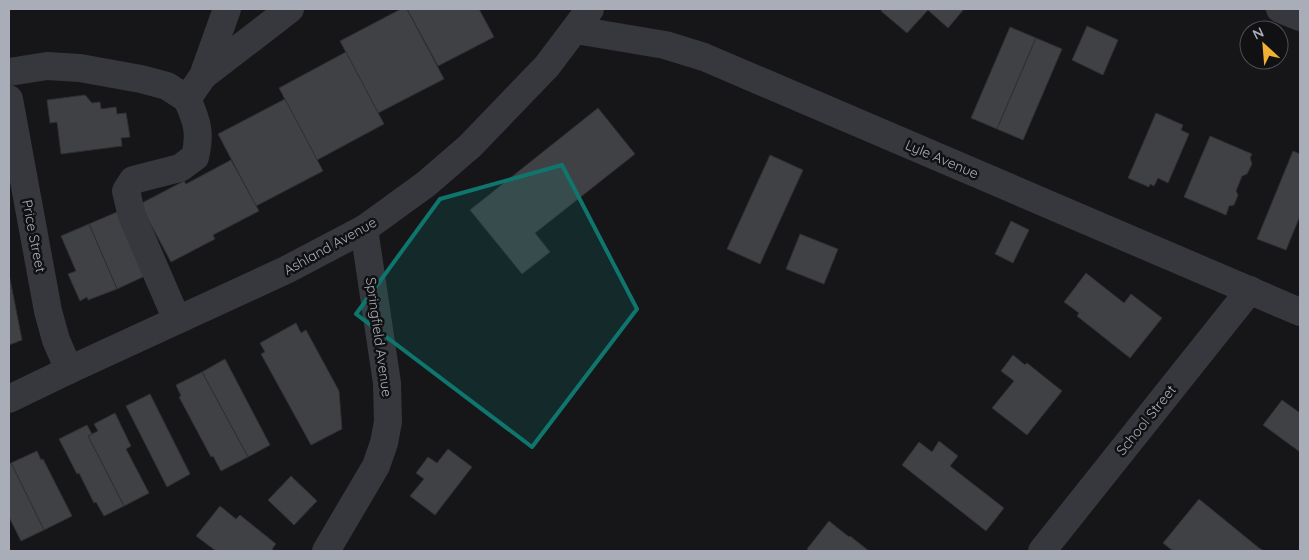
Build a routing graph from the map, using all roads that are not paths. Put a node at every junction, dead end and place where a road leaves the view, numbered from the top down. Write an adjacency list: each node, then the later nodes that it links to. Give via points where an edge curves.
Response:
1 (227, 9): 7 (street)
2 (290, 9): 7 (street)
3 (1280, 9): 4 (street)
4 (1300, 17)
5 (583, 19): 10 (street, Ashland Avenue, via 547,66 470,146 426,184); 11 (street, Lyle Avenue, via 704,58)
6 (9, 72): 9 (street, via 47,66 80,68 150,81 167,86)
7 (203, 76): 9 (street)
8 (9, 99): 14 (street, Price Street, via 48,311)
9 (187, 99): 13 (street, via 196,118 199,141 195,157 180,168 133,180 126,191 132,216)
10 (364, 229): 13 (street, Ashland Avenue, via 286,270); 16 (street, Springfield Avenue, via 387,383 388,422 376,466)
11 (1250, 290): 12 (street, Lyle Avenue); 17 (street, School Street)
12 (1300, 312)
13 (177, 320): 14 (street, Ashland Avenue)
14 (68, 370): 15 (street, Ashland Avenue)
15 (9, 399)
16 (326, 551)
17 (1042, 551)

